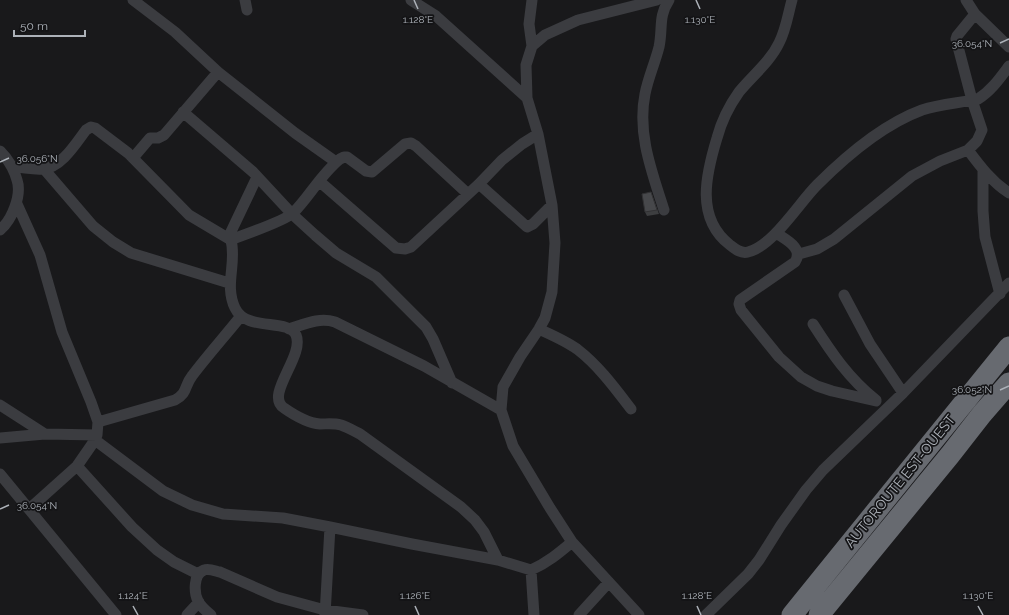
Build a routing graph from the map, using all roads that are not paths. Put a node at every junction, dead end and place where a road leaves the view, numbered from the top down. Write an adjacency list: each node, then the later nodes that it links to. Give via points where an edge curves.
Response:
1 (133, 0): 12 (street, via 175,32)
2 (411, 0): 13 (street, via 436,16)
3 (532, 0): 9 (street, via 529,24)
4 (656, 0): 9 (street, via 578,20 545,35)
5 (670, 0): 31 (street, via 662,15 660,41 645,95 642,123 650,167)
6 (792, 0): 34 (street, via 780,43 739,93 722,124 709,169 706,195 710,219 725,241 734,249 743,253 750,252)
7 (966, 0): 8 (street)
8 (975, 14): 10 (street); 14 (street, via 956,39)
9 (532, 46): 13 (street, via 526,65)
10 (1009, 47)
11 (1009, 66): 14 (street, via 984,95)
12 (218, 72): 15 (street); 20 (street)
13 (527, 98): 16 (street)
14 (972, 100): 17 (street, via 982,130 977,141); 34 (street, via 922,110 893,124 863,144 815,186)
15 (183, 112): 19 (street, via 164,135 150,138); 24 (street)
16 (538, 134): 26 (street, via 502,160); 30 (street)
17 (968, 150): 23 (street); 36 (street, via 912,176 834,239)
18 (0, 151): 21 (street)
19 (133, 158): 22 (street, via 91,127 59,162); 35 (street, via 189,215)
20 (336, 162): 25 (street); 28 (street, via 347,157 366,171 372,172 401,146 411,143)
21 (12, 167): 22 (street); 29 (street, via 18,181)
22 (44, 169): 37 (street, via 93,226 113,242 131,253)
23 (983, 170): 27 (street); 39 (street, via 985,237)
24 (257, 177): 32 (street); 35 (street)
25 (319, 181): 28 (street, via 400,250 411,247); 32 (street)
26 (479, 184): 28 (street); 30 (street, via 527,227)
27 (1009, 193)
28 (468, 194)
29 (17, 204): 33 (street, via 6,226); 54 (street, via 40,255 62,332)
30 (552, 205): 44 (street, via 555,243 552,292 545,318)
31 (664, 210)
32 (292, 214): 35 (street); 46 (street, via 336,253 376,277 426,327)
33 (0, 230)
34 (776, 233): 36 (street, via 791,243)
35 (229, 239): 37 (street, via 233,248)
36 (798, 254): 49 (street, via 795,262 740,300 741,310 778,357 801,377 824,389)
37 (229, 283): 41 (street, via 235,309)
38 (1009, 283): 39 (street)
39 (1000, 294): 48 (street)
40 (844, 295): 48 (street, via 870,344)
41 (241, 316): 43 (street, via 248,321); 54 (street, via 190,378 185,392 179,398)
42 (813, 324): 49 (street, via 844,369)
43 (289, 329): 46 (street, via 326,319); 63 (street, via 296,335 297,344 278,391 278,401 282,407 306,420 319,424 341,425 360,434 461,507 484,532)
44 (539, 329): 51 (street, via 577,349 595,365); 53 (street, via 513,366 503,387)
45 (1009, 347): 77 (highway, AUTOROUTE EST-OUEST)
46 (452, 382): 53 (street)
47 (1009, 383): 78 (highway, AUTOROUTE EST-OUEST)
48 (903, 393): 52 (street)
49 (876, 401): 52 (street)
50 (0, 405): 55 (street)
51 (631, 409)
52 (886, 409): 76 (street, via 823,470 806,490 748,574)
53 (501, 410): 62 (street, via 513,446)
54 (98, 422): 57 (street)
55 (45, 434): 56 (street); 57 (street)
56 (0, 438)
57 (96, 438): 58 (street); 61 (street, via 163,491 192,504 224,514 283,518)
58 (77, 466): 60 (street); 65 (street, via 132,527 157,550)
59 (0, 474): 60 (street)
60 (29, 509): 69 (street)
61 (330, 527): 63 (street); 68 (street)
62 (572, 542): 64 (street, via 554,558); 66 (street)
63 (498, 560): 64 (street)
64 (531, 570): 73 (street)
65 (198, 574): 67 (street, via 195,587); 68 (street, via 204,570 220,572 277,598)
66 (609, 582): 74 (street); 75 (street)
67 (199, 602): 70 (street); 71 (street)
68 (325, 612): 72 (street)
69 (116, 615)
70 (187, 615)
71 (211, 615)
72 (363, 615)
73 (534, 615)
74 (579, 615)
75 (639, 615)
76 (706, 615)
77 (792, 615)
78 (819, 615)

